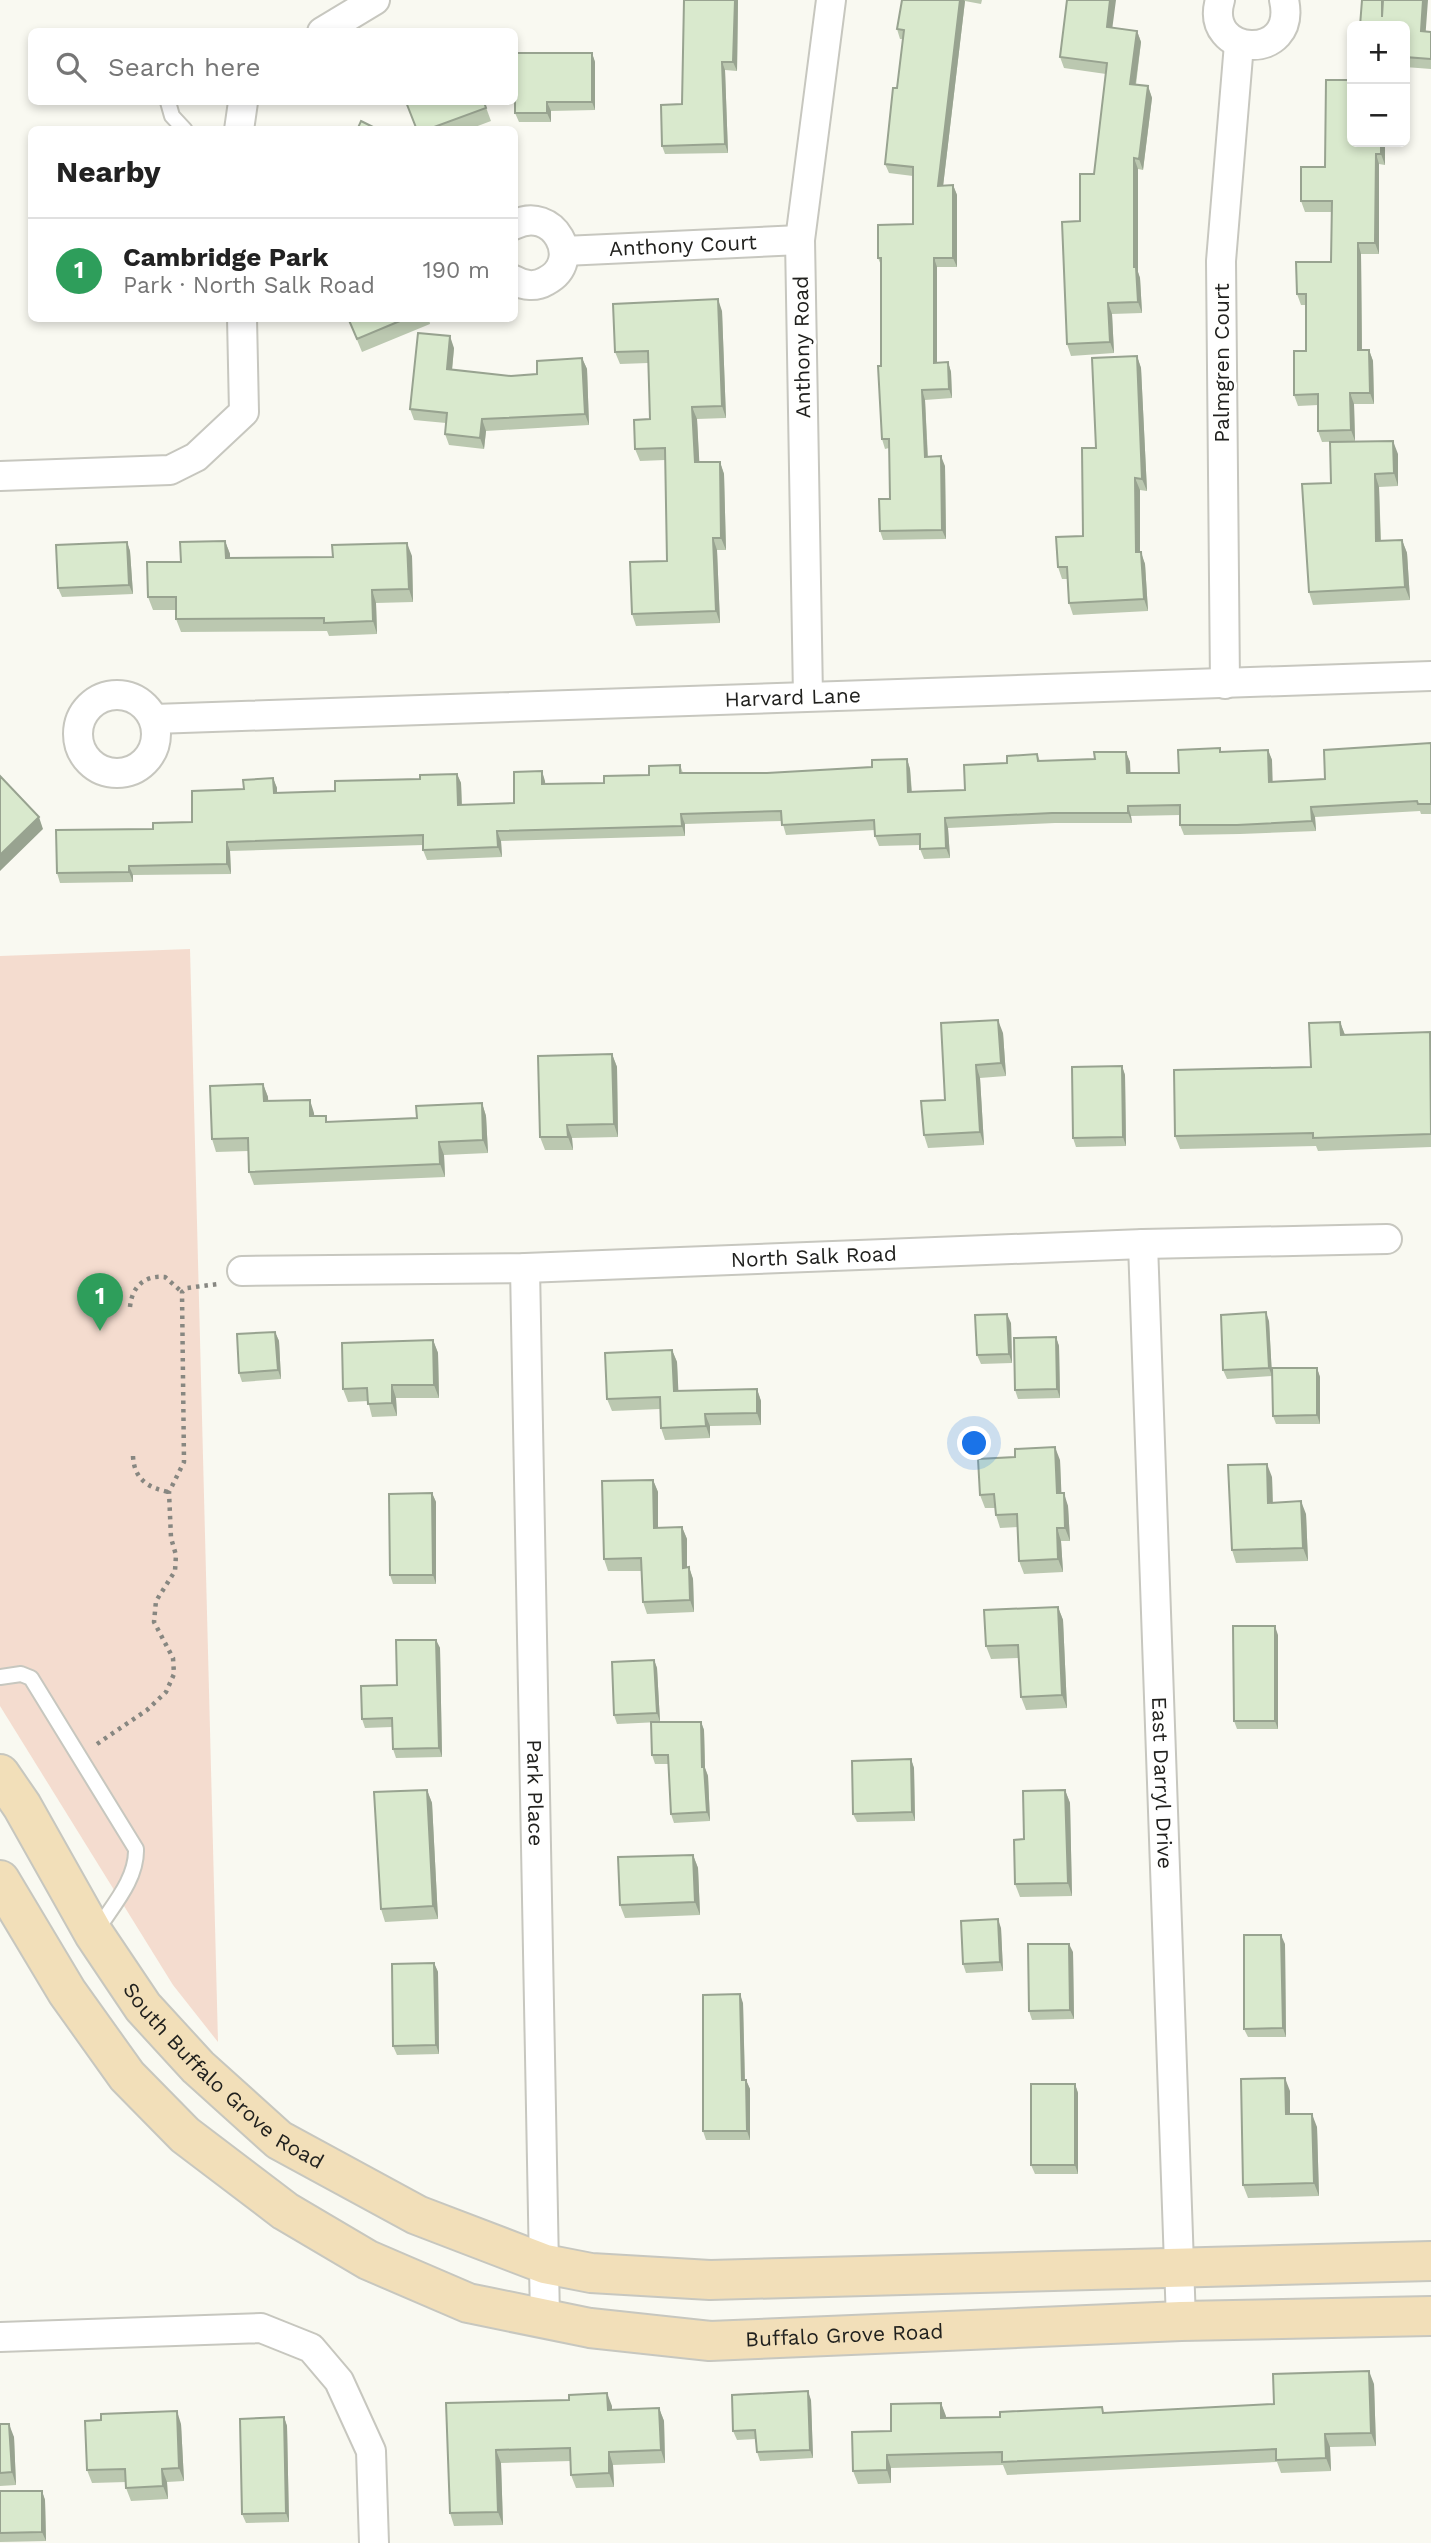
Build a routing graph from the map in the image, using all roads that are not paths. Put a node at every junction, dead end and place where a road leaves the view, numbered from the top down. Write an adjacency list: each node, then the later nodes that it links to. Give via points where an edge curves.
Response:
1 (375, 0): 5 (street)
2 (831, 0): 12 (street, Anthony Road)
3 (1220, 0): 6 (street, via 1222,29)
4 (1284, 0): 6 (street, via 1285,22 1272,40 1261,45)
5 (329, 28)
6 (1239, 44): 18 (street, Palmgren Court, via 1221,261)
7 (168, 105): 9 (lane)
8 (243, 105): 10 (street)
9 (181, 126)
10 (240, 126)
11 (518, 224): 13 (street, via 528,220 548,224)
12 (800, 240): 13 (street, Anthony Court); 19 (street, Anthony Road)
13 (564, 251): 14 (street, via 558,272 550,279 530,285)
14 (518, 281)
15 (242, 322): 16 (street, via 244,412 196,457 170,470)
16 (0, 476)
17 (1431, 676): 18 (street, Harvard Lane)
18 (1225, 684): 19 (street, Harvard Lane)
19 (808, 696): 20 (street, Harvard Lane)
20 (154, 719)
21 (1387, 1239): 22 (street, North Salk Road)
22 (1143, 1244): 23 (street, North Salk Road); 31 (street, East Darryl Drive)
23 (525, 1268): 24 (street, North Salk Road); 30 (street, Park Place)
24 (242, 1271)
25 (0, 1677): 28 (lane, via 22,1674 31,1678 136,1849 133,1874)
26 (0, 1774): 28 (main road, South Buffalo Grove Road)
27 (0, 1880): 33 (main road, Buffalo Grove Road, via 66,1992 127,2076 185,2135 285,2211 368,2260 468,2303)
28 (94, 1934): 30 (main road, South Buffalo Grove Road, via 143,2007 198,2067 279,2140 417,2215)
29 (1431, 2261): 31 (main road)
30 (545, 2264): 31 (main road, via 591,2273 710,2280); 33 (street, Park Place)
31 (1180, 2269): 34 (street, East Darryl Drive)
32 (1431, 2316): 34 (main road, Buffalo Grove Road)
33 (545, 2319): 34 (main road, Buffalo Grove Road, via 710,2341)
34 (1181, 2321)
35 (0, 2337): 36 (street, via 261,2328 311,2348 339,2381 371,2451)
36 (374, 2543)

